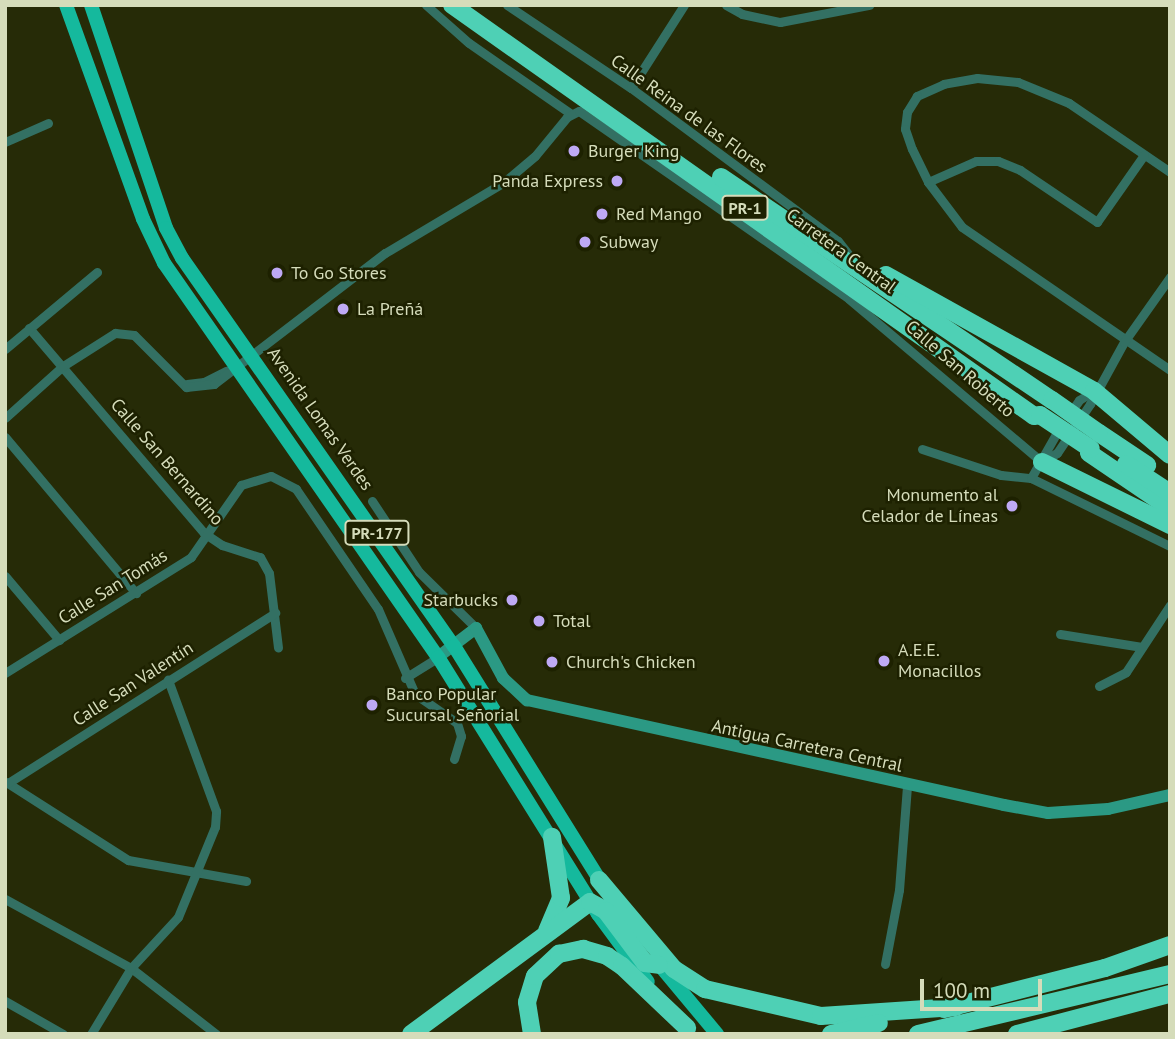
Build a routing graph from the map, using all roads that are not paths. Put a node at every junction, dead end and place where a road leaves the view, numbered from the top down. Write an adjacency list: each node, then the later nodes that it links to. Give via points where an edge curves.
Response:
1 (66, 5): 25 (main road, PR-177, via 149,235)
2 (91, 5): 23 (main road, Avenida Lomas Verdes / PR-177, via 166,228)
3 (426, 5): 10 (street, Calle San Roberto, via 469,43)
4 (507, 5): 9 (street, Calle Reina de las Flores)
5 (684, 5): 9 (street)
6 (726, 5): 7 (street, via 742,14 780,22)
7 (869, 5)
8 (457, 6): 16 (highway, Carretera Central / PR-1); 28 (highway, Carretera Central / PR-1)
9 (631, 88): 17 (street, Calle Reina de las Flores, via 838,241)
10 (575, 113): 23 (street, via 504,182 398,244); 34 (street, Calle San Roberto, via 859,306)
11 (48, 123): 12 (street)
12 (5, 142)
13 (1144, 155): 14 (street); 15 (street, via 1097,222 1020,170 998,161 976,161); 15 (street, via 1069,103 1018,82 977,78 944,84 917,96 907,112 905,130)
14 (1170, 172)
15 (928, 182): 21 (street, via 962,227)
16 (762, 205): 17 (highway, via 771,205); 28 (highway, Carretera Central / PR-1)
17 (848, 254): 27 (highway)
18 (97, 272): 20 (street)
19 (1170, 277): 21 (street)
20 (29, 328): 22 (street); 24 (street, Calle San Bernardino)
21 (1124, 342): 26 (street); 27 (street)
22 (5, 349)
23 (250, 353): 25 (street); 51 (main road, Avenida Lomas Verdes / PR-177)
24 (63, 366): 25 (street, via 105,336 124,332 134,335 182,384 202,389); 29 (street); 42 (street, Calle San Bernardino)
25 (232, 368): 54 (main road, PR-177)
26 (1170, 370)
27 (1094, 391): 33 (highway); 34 (street, via 1057,453)
28 (1044, 408): 31 (highway, Carretera Central / PR-1, bridge)
29 (5, 418)
30 (5, 437): 45 (street)
31 (1093, 444): 36 (highway, Carretera Central / PR-1); 37 (highway); 38 (highway); 40 (highway, Carretera Central / PR-1)
32 (922, 449): 35 (street, via 1001,475)
33 (1170, 455)
34 (1042, 462): 35 (street); 41 (highway)
35 (1031, 478): 43 (street)
36 (1170, 480)
37 (1170, 493)
38 (1170, 499)
39 (372, 500): 48 (street, via 419,572)
40 (1170, 508)
41 (1170, 524)
42 (204, 533): 45 (street, Calle San Tomás, via 191,557); 47 (street, Calle San Bernardino, via 222,545 260,557 269,573); 56 (street, Calle San Tomás, via 241,485 261,476 284,480 304,500 378,609)
43 (1170, 546)
44 (5, 576): 50 (street)
45 (136, 593): 50 (street, Calle San Tomás)
46 (1170, 605): 52 (street)
47 (275, 613): 53 (street, Calle San Bernardino); 57 (street, Calle San Valentín)
48 (476, 628): 51 (street); 61 (street, Antigua Carretera Central, via 503,678 527,700)
49 (1060, 634): 52 (street)
50 (59, 640): 55 (street, Calle San Tomás)
51 (454, 646): 54 (street); 65 (main road, Avenida Lomas Verdes / PR-177)
52 (1142, 646): 58 (street, via 1126,671)
53 (278, 647)
54 (438, 657): 56 (street); 63 (main road, PR-177)
55 (5, 673)
56 (405, 678): 59 (street, Calle San Tomás, via 415,694 457,723 461,736)
57 (168, 680): 60 (street, Calle San Valentín); 64 (street, via 216,811 215,827)
58 (1099, 686)
59 (454, 759)
60 (7, 782): 64 (street, via 128,860)
61 (907, 786): 62 (street, Antigua Carretera Central, via 1048,813 1108,809); 71 (street, via 899,890)
62 (1170, 795)
63 (552, 837): 68 (main road, PR-177); 69 (highway, via 561,898)
64 (197, 871): 66 (street); 73 (street, via 178,917)
65 (599, 880): 72 (main road, Avenida Lomas Verdes / PR-177); 77 (highway, via 674,969 705,989 821,1016)
66 (246, 881)
67 (5, 899): 73 (street)
68 (590, 902): 69 (highway); 72 (highway, via 606,911 645,963); 78 (main road, PR-177, via 616,943)
69 (543, 937): 83 (highway)
70 (1170, 945): 77 (highway, via 1105,968)
71 (885, 964)
72 (659, 965): 85 (main road, Avenida Lomas Verdes / PR-177)
73 (131, 968): 81 (street); 82 (street)
74 (1170, 974): 87 (highway)
75 (1170, 993): 79 (highway)
76 (5, 1001): 80 (street)
77 (956, 1007): 86 (highway)
78 (689, 1031): 84 (highway, via 622,966 583,949 550,959 531,982 527,1009)
79 (1033, 1032): 88 (highway)
80 (63, 1034)
81 (91, 1034)
82 (216, 1034)
83 (411, 1034)
84 (532, 1034)
85 (717, 1034)
86 (831, 1034)
87 (918, 1034)
88 (1017, 1034)

